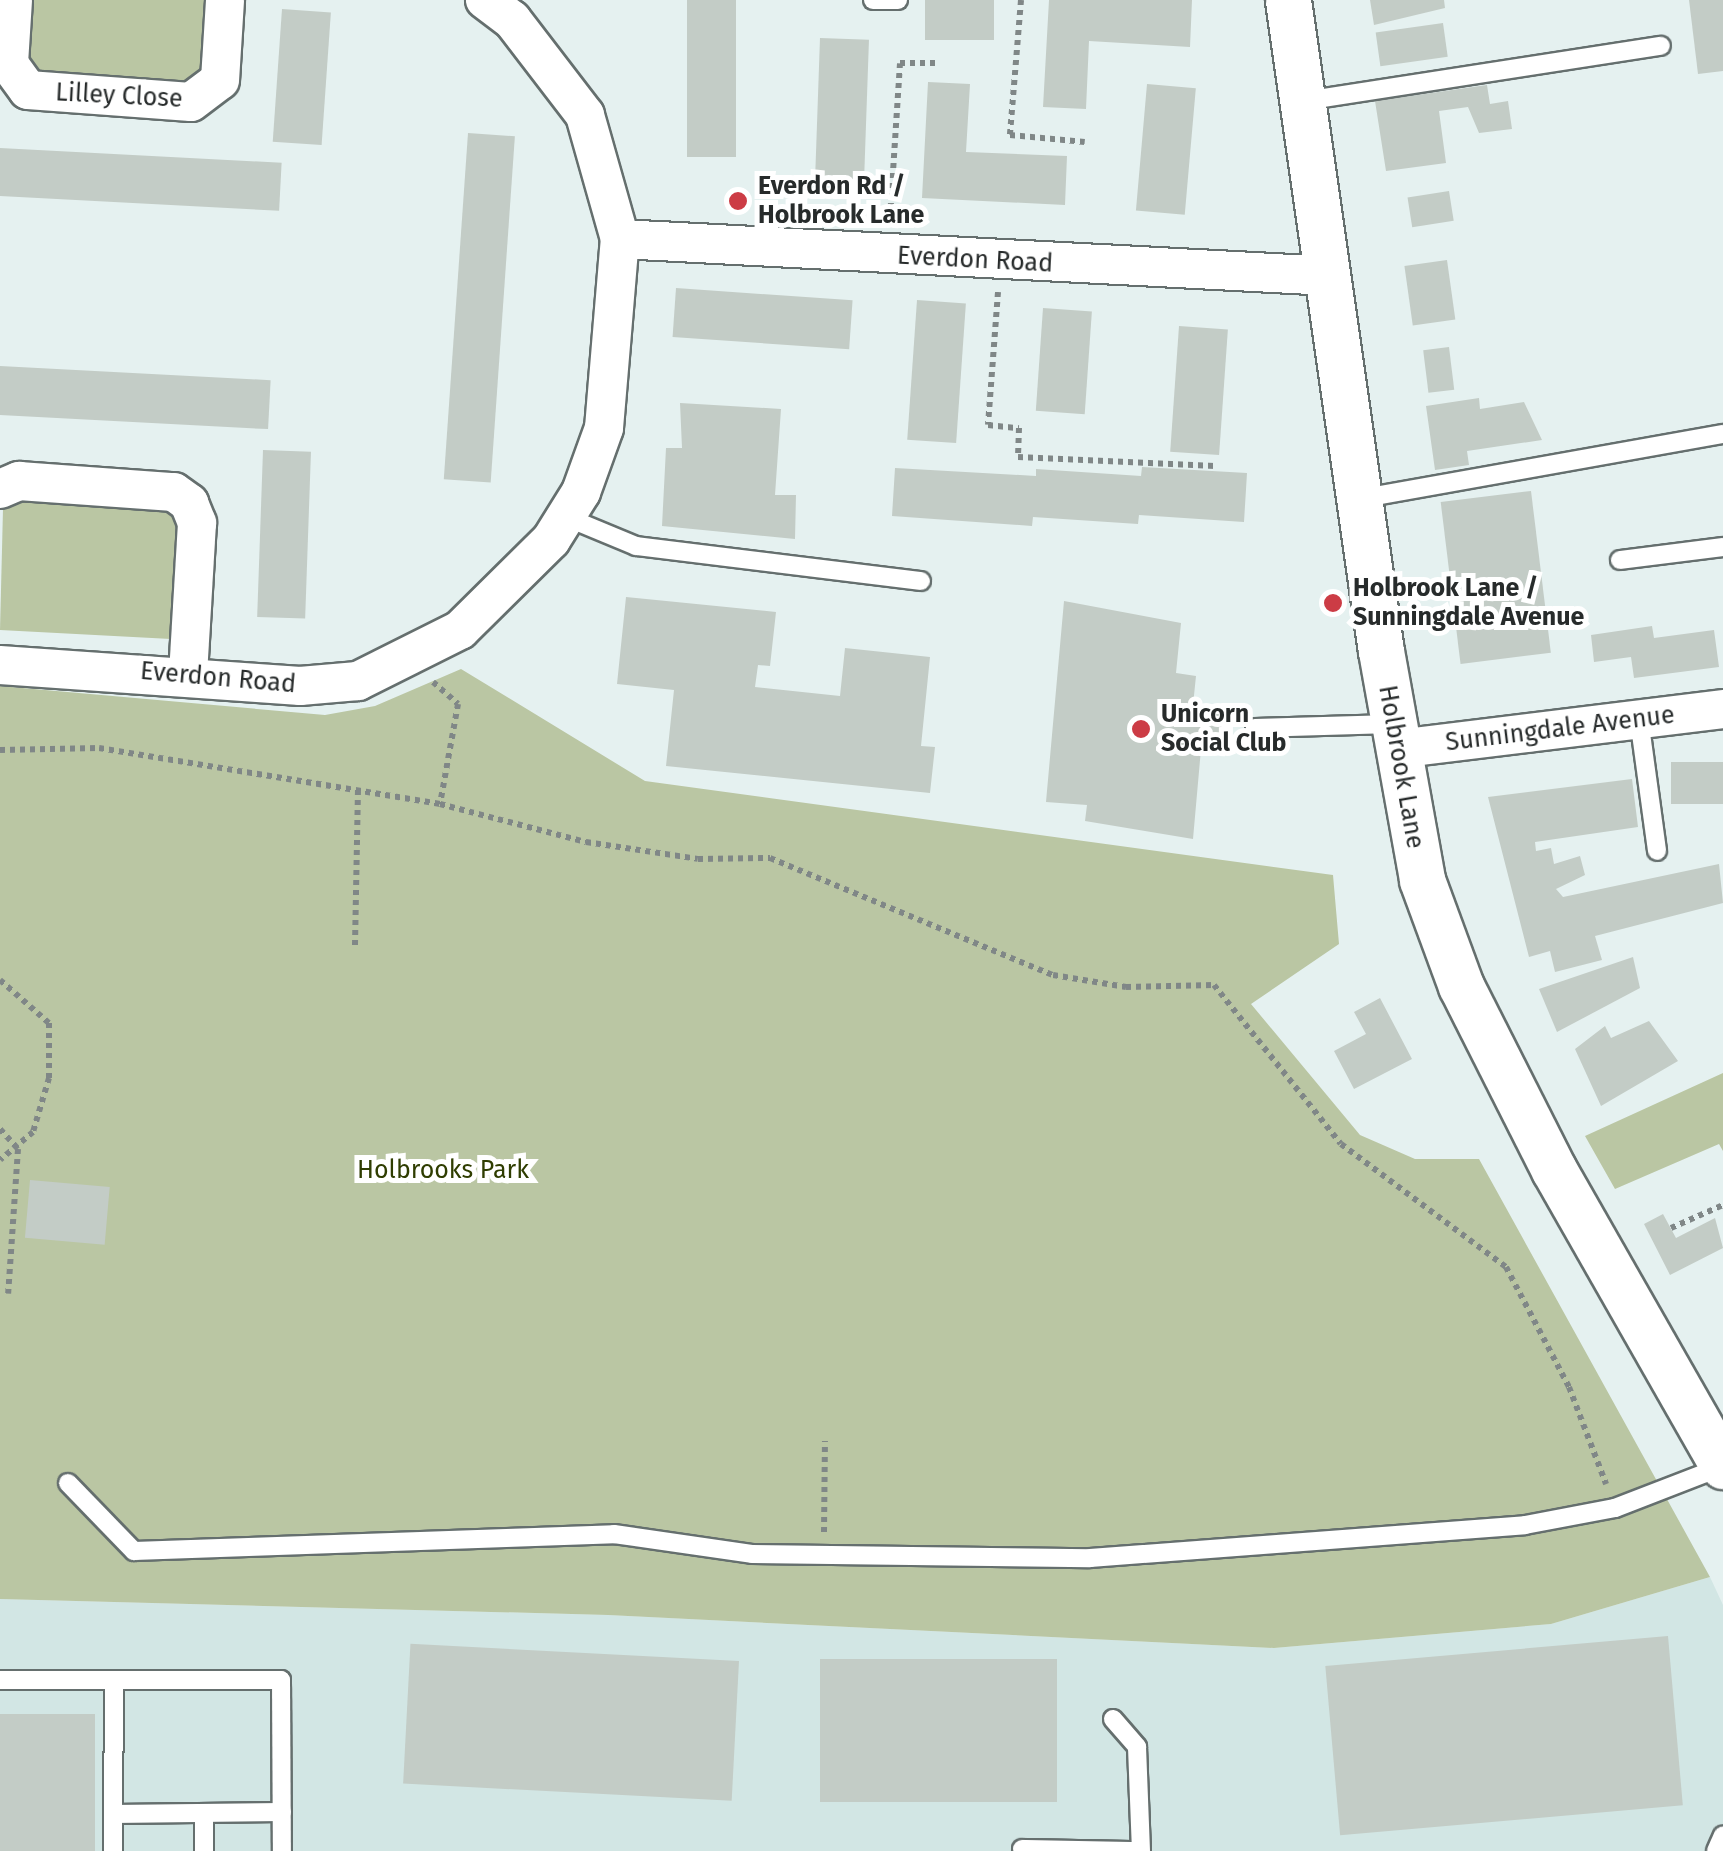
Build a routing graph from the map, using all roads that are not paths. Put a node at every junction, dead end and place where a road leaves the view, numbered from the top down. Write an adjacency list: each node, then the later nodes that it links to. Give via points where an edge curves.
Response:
1 (13, 0): 2 (street, Lilley Close, via 9,64 28,90 192,102 220,80)
2 (226, 0)
3 (485, 0): 9 (street, Everdon Road, via 512,20 585,115)
4 (872, 0): 5 (lane)
5 (898, 0)
6 (1288, 0): 8 (street, Holbrook Lane)
7 (1661, 46): 8 (lane)
8 (1304, 101): 10 (street, Holbrook Lane)
9 (620, 239): 10 (street, Everdon Road); 14 (street, Everdon Road, via 604,428)
10 (1330, 276): 13 (street, Holbrook Lane)
11 (1723, 434): 13 (lane)
12 (0, 488): 19 (street, via 19,480 154,490 189,503 197,523)
13 (1358, 499): 23 (street, Holbrook Lane)
14 (566, 517): 17 (lane, via 636,546); 19 (street, Everdon Road, via 502,595 416,656 358,681 300,686)
15 (1723, 546): 16 (lane)
16 (1620, 560)
17 (921, 581)
18 (0, 664): 19 (street, Everdon Road)
19 (188, 675)
20 (1723, 709): 21 (street, Sunningdale Avenue)
21 (1640, 719): 23 (street, Sunningdale Avenue); 24 (lane)
22 (1255, 728): 23 (lane)
23 (1395, 736): 25 (street, Holbrook Lane, via 1422,880 1460,986)
24 (1657, 850)
25 (1723, 1466): 26 (lane, via 1616,1508 1525,1525 1090,1558 752,1554 614,1534 134,1551)
26 (68, 1483)
27 (0, 1680): 28 (lane)
28 (114, 1680): 30 (lane, via 280,1680); 31 (lane)
29 (1113, 1719): 38 (lane, via 1137,1748)
30 (282, 1812): 32 (lane); 37 (lane)
31 (114, 1814): 32 (lane); 35 (lane)
32 (204, 1814): 36 (lane)
33 (1723, 1836): 39 (lane)
34 (1022, 1849): 38 (lane)
35 (113, 1851)
36 (204, 1851)
37 (282, 1851)
38 (1138, 1851)
39 (1716, 1851)

